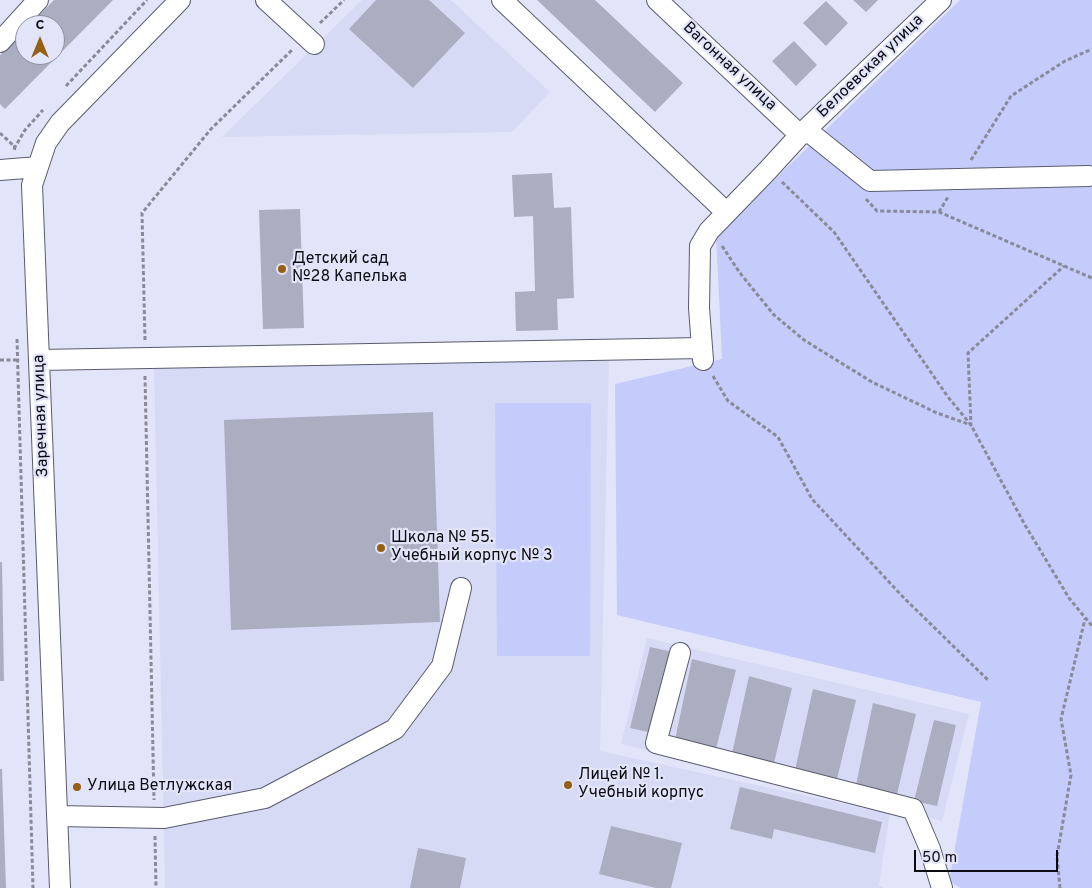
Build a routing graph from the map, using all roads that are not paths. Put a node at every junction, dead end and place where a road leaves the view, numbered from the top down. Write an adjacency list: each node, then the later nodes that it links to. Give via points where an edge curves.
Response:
1 (38, 0): 8 (street)
2 (180, 0): 10 (street, Заречная улица, via 60,123 46,143)
3 (266, 0): 7 (street)
4 (502, 0): 13 (street)
5 (657, 0): 9 (street, Вагонная улица)
6 (941, 0): 9 (street, Белоевская улица)
7 (310, 40)
8 (0, 42)
9 (800, 135): 12 (street, via 809,132 870,182); 13 (street, Белоевская улица)
10 (38, 167): 11 (street); 14 (street, Заречная улица, via 32,185)
11 (5, 170)
12 (1089, 176)
13 (726, 212): 14 (street, Белоевская улица, via 700,246 699,308 703,354)
14 (39, 360): 17 (street, Заречная улица)
15 (461, 588): 17 (street, via 442,666 394,728 265,798 164,818)
16 (680, 653): 19 (street, via 656,743 913,809)
17 (57, 816): 18 (street, Заречная улица)
18 (60, 888)
19 (942, 888)

